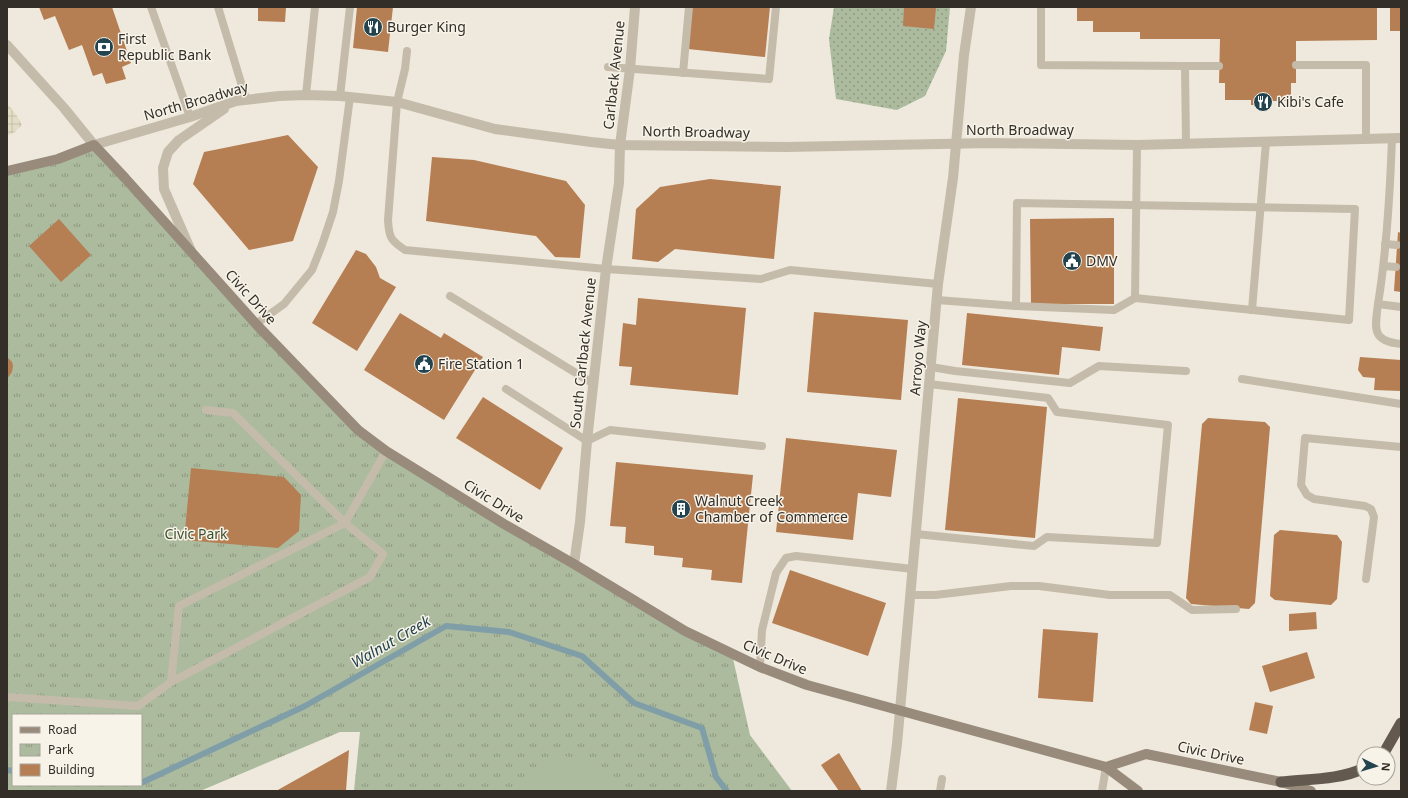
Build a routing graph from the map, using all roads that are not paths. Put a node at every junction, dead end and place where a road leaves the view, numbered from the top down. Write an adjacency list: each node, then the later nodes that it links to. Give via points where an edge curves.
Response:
1 (151, 7): 22 (lane)
2 (218, 7): 20 (lane)
3 (316, 7): 18 (lane)
4 (350, 7): 19 (lane)
5 (635, 7): 16 (street, Carlback Avenue)
6 (689, 7): 17 (lane)
7 (776, 7): 17 (lane, via 769,79)
8 (971, 7): 26 (street, Arroyo Way)
9 (1041, 7): 13 (lane, via 1041,65)
10 (7, 45): 28 (street, Civic Drive)
11 (406, 50): 21 (lane, via 405,69)
12 (1296, 65): 24 (lane, via 1366,65)
13 (1185, 66): 14 (lane); 27 (lane)
14 (1219, 66)
15 (608, 67): 16 (lane)
16 (630, 69): 17 (lane); 29 (street, Carlback Avenue)
17 (684, 73)
18 (306, 95): 19 (street, North Broadway); 20 (street, North Broadway)
19 (345, 96): 21 (street, North Broadway); 48 (lane, via 339,181 333,212 322,245 312,270 284,304)
20 (241, 100): 22 (street, North Broadway); 36 (street, via 180,140 168,152 163,168 164,189)
21 (397, 102): 29 (street, North Broadway, via 495,128); 39 (lane, via 388,220 388,232 394,242 405,250)
22 (190, 117): 28 (street, North Broadway)
23 (1396, 138): 24 (street, North Broadway); 34 (lane)
24 (1366, 139): 25 (street, North Broadway)
25 (1266, 142): 27 (street, North Broadway); 33 (lane)
26 (956, 144): 29 (street, North Broadway, via 786,148); 30 (street, North Broadway); 40 (street, Arroyo Way)
27 (1186, 144): 30 (street, North Broadway)
28 (94, 145): 31 (main road, North Broadway, via 58,159); 36 (main road, Civic Drive)
29 (620, 145): 39 (street, South Carlback Avenue, via 619,183)
30 (1137, 145): 32 (lane)
31 (7, 171)
32 (1136, 205): 33 (lane); 42 (lane); 45 (lane, via 1017,203)
33 (1260, 207): 47 (lane); 47 (lane, via 1355,209 1349,320)
34 (1386, 244): 35 (lane); 37 (lane)
35 (1397, 245)
36 (193, 254): 48 (main road, Civic Drive)
37 (1384, 266): 38 (lane); 44 (lane)
38 (1396, 267)
39 (606, 269): 40 (lane, via 761,279 790,270); 53 (street, South Carlback Avenue)
40 (938, 284): 43 (street, Arroyo Way)
41 (450, 296): 53 (lane)
42 (1135, 298): 45 (lane, via 1114,310); 47 (lane)
43 (937, 300): 45 (lane); 50 (street, Arroyo Way)
44 (1378, 304): 46 (lane); 49 (lane, via 1376,332 1389,343)
45 (1016, 306)
46 (1401, 307)
47 (1252, 310)
48 (256, 324): 61 (main road, Civic Drive, via 358,430)
49 (1400, 344)
50 (931, 368): 51 (lane, via 1070,383 1099,366); 54 (street, Arroyo Way)
51 (1186, 371)
52 (1242, 379): 56 (lane)
53 (594, 384): 58 (street, South Carlback Avenue)
54 (929, 384): 63 (street, Arroyo Way); 63 (lane, via 1048,398 1057,412 1168,425 1157,543 1047,536 1034,546)
55 (506, 389): 58 (lane)
56 (1401, 404)
57 (206, 410): 62 (lane, via 233,412)
58 (587, 441): 59 (lane, via 610,430); 64 (street, South Carlback Avenue)
59 (762, 446)
60 (1401, 448): 66 (lane, via 1305,438 1301,485 1307,495 1314,499 1371,508 1374,517)
61 (386, 451): 62 (lane); 64 (main road, Civic Drive)
62 (346, 523): 70 (lane, via 179,606); 70 (lane, via 383,554 370,577)
63 (916, 534): 65 (street, Arroyo Way)
64 (574, 564): 69 (main road, Civic Drive, via 685,632)
65 (913, 569): 67 (street, Arroyo Way); 69 (lane, via 796,556 786,558 776,573 762,630)
66 (1366, 580)
67 (911, 595): 68 (lane, via 1039,586 1110,595 1170,595 1192,610); 72 (street, Arroyo Way)
68 (1236, 609)
69 (760, 667): 72 (main road, Civic Drive, via 807,685)
70 (171, 682): 71 (lane, via 138,706)
71 (7, 697)
72 (900, 712): 75 (main road, Civic Drive); 79 (street, Arroyo Way)
73 (1401, 724): 74 (highway)
74 (1387, 746)
75 (1106, 767): 78 (main road, Civic Drive, via 1146,754); 81 (lane); 82 (main road, Civic Drive)
76 (1356, 772): 78 (highway)
77 (942, 779): 80 (lane)
78 (1281, 782): 83 (main road, Civic Drive)
79 (891, 791)
80 (940, 791)
81 (1102, 791)
82 (1138, 791)
83 (1311, 791)

